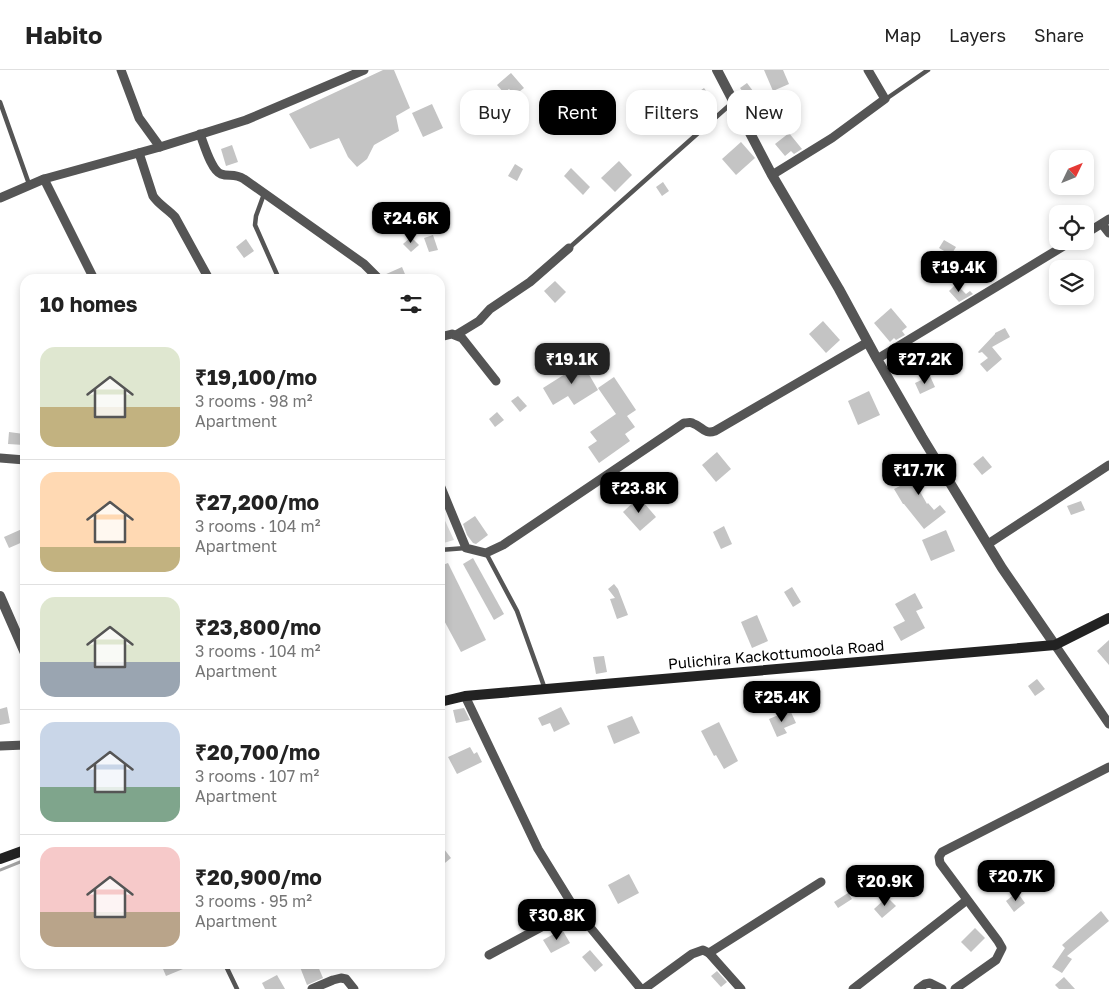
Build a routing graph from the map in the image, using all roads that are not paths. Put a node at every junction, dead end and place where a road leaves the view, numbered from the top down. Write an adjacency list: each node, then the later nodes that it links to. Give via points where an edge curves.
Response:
1 (121, 70): 12 (street, via 139,118)
2 (364, 70): 10 (street, via 246,120)
3 (717, 70): 6 (street)
4 (868, 70): 7 (street)
5 (928, 70): 7 (lane)
6 (728, 90)
7 (885, 99): 14 (street, via 832,138)
8 (0, 102): 16 (lane)
9 (727, 107): 22 (lane)
10 (200, 134): 12 (street); 17 (street, via 216,170 221,174 238,175)
11 (751, 135): 14 (street)
12 (160, 147): 13 (street)
13 (139, 153): 15 (street); 25 (street, via 153,196 171,211)
14 (772, 175): 30 (street)
15 (44, 179): 16 (street); 24 (street)
16 (29, 184): 18 (street)
17 (264, 194): 26 (lane, via 255,225); 27 (street, via 364,264)
18 (0, 198)
19 (1105, 221): 20 (street); 21 (street)
20 (1094, 228)
21 (1109, 233)
22 (569, 248): 28 (street, via 530,282)
23 (1057, 250): 31 (street)
24 (92, 274)
25 (206, 274)
26 (277, 274)
27 (373, 274)
28 (456, 335): 29 (street); 32 (street, via 466,342)
29 (445, 336)
30 (868, 342): 31 (street); 40 (street, via 716,431 704,432 692,422 684,422 503,545)
31 (877, 359): 37 (street)
32 (496, 381)
33 (0, 458): 34 (street)
34 (20, 460)
35 (1109, 466): 37 (street)
36 (445, 497): 38 (street)
37 (988, 544): 44 (street)
38 (466, 548): 39 (lane); 40 (street)
39 (445, 550)
40 (486, 553): 45 (lane, via 518,611)
41 (0, 596): 43 (street)
42 (1109, 618): 44 (main road, Pulichira Kackottumoola Road)
43 (20, 642)
44 (1055, 645): 45 (main road, Pulichira Kackottumoola Road); 48 (street)
45 (546, 690): 46 (main road, Pulichira Kackottumoola Road)
46 (465, 696): 47 (main road, Pulichira Kackottumoola Road); 56 (street, via 538,849)
47 (445, 701)
48 (1109, 724)
49 (20, 745): 50 (street)
50 (0, 746)
51 (1109, 767): 55 (street, via 942,852 940,863)
52 (20, 852): 53 (main road)
53 (0, 859)
54 (821, 882): 57 (street)
55 (967, 900): 65 (street); 68 (street, via 1002,948 996,960)
56 (575, 909): 58 (street); 63 (street)
57 (709, 953): 63 (street, via 697,951); 64 (street)
58 (489, 955)
59 (227, 969): 60 (lane)
60 (237, 989)
61 (312, 989): 62 (street, via 341,978)
62 (354, 989)
63 (643, 989)
64 (741, 989)
65 (853, 989)
66 (918, 989): 67 (street, via 930,983)
67 (942, 989)
68 (955, 989)

